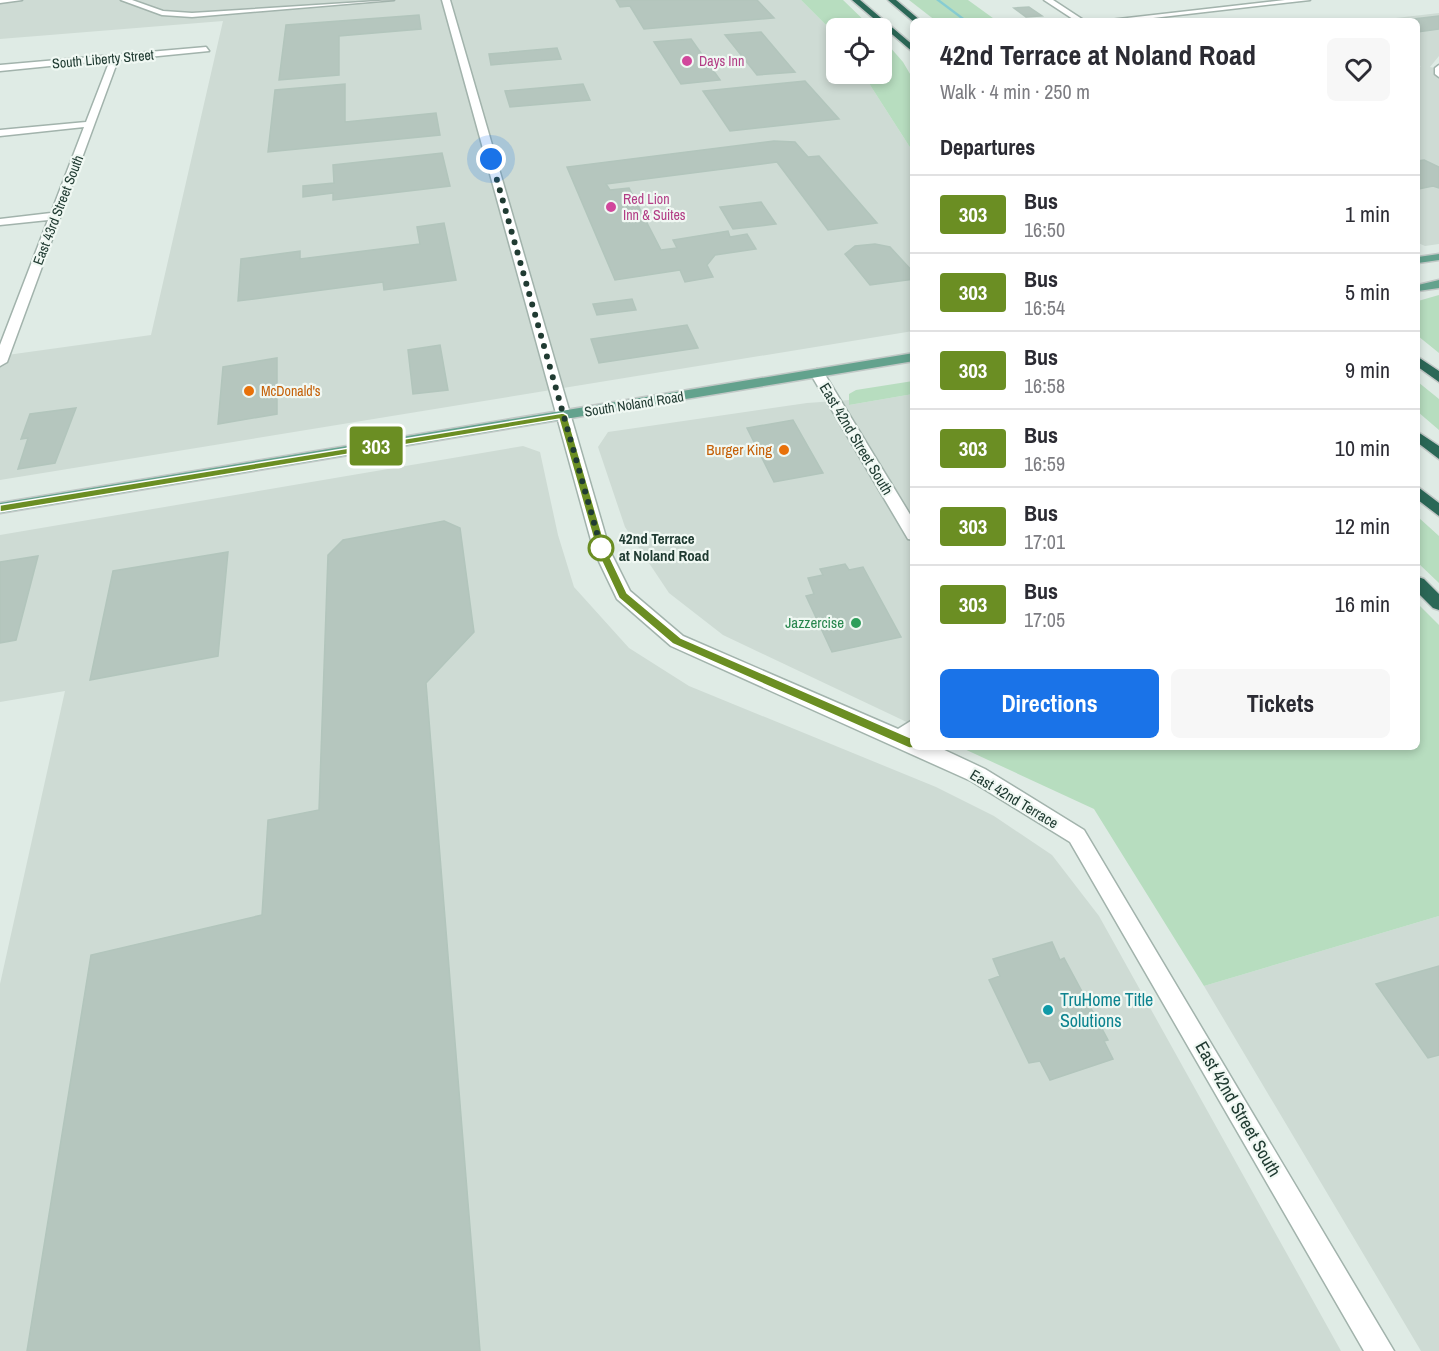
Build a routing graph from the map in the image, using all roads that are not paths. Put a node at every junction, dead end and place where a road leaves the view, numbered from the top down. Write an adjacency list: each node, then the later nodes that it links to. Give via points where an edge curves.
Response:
1 (18, 0): 10 (street)
2 (125, 0): 3 (street, via 162,13 192,15)
3 (390, 0)
4 (446, 0): 35 (street, East 42nd Terrace)
5 (856, 0): 16 (highway)
6 (892, 0): 13 (highway)
7 (1048, 0): 14 (street)
8 (1205, 0): 11 (street)
9 (1306, 0): 11 (street)
10 (0, 1)
11 (1222, 9): 12 (street); 15 (street)
12 (1237, 17)
13 (913, 18)
14 (1076, 18)
15 (1134, 18)
16 (910, 48)
17 (206, 49): 18 (street, South Liberty Street)
18 (115, 57): 19 (street, South Liberty Street); 22 (street, East 43rd Street South)
19 (0, 68)
20 (1439, 68): 21 (street)
21 (1439, 74)
22 (90, 124): 23 (street); 24 (street, East 43rd Street South)
23 (0, 133)
24 (55, 216): 25 (street); 31 (street, East 43rd Street South)
25 (0, 222)
26 (1439, 257): 27 (main road)
27 (1420, 260)
28 (1439, 284): 29 (main road)
29 (1420, 288)
30 (910, 358): 33 (main road, South Noland Road)
31 (0, 362)
32 (1420, 363): 34 (highway)
33 (817, 374): 35 (main road, South Noland Road); 41 (street, East 42nd Street South)
34 (1439, 378)
35 (563, 415): 39 (main road, South Noland Road); 44 (street, East 42nd Terrace, via 602,551 623,595 677,641)
36 (1420, 438): 37 (highway)
37 (1439, 454)
38 (1420, 494): 40 (highway)
39 (0, 508)
40 (1439, 511)
41 (910, 528)
42 (1420, 585): 43 (highway)
43 (1439, 604)
44 (910, 738)
45 (932, 750): 46 (street, East 42nd Terrace, via 1077,836)
46 (1096, 866): 47 (street, East 42nd Street South)
47 (1380, 1351)

